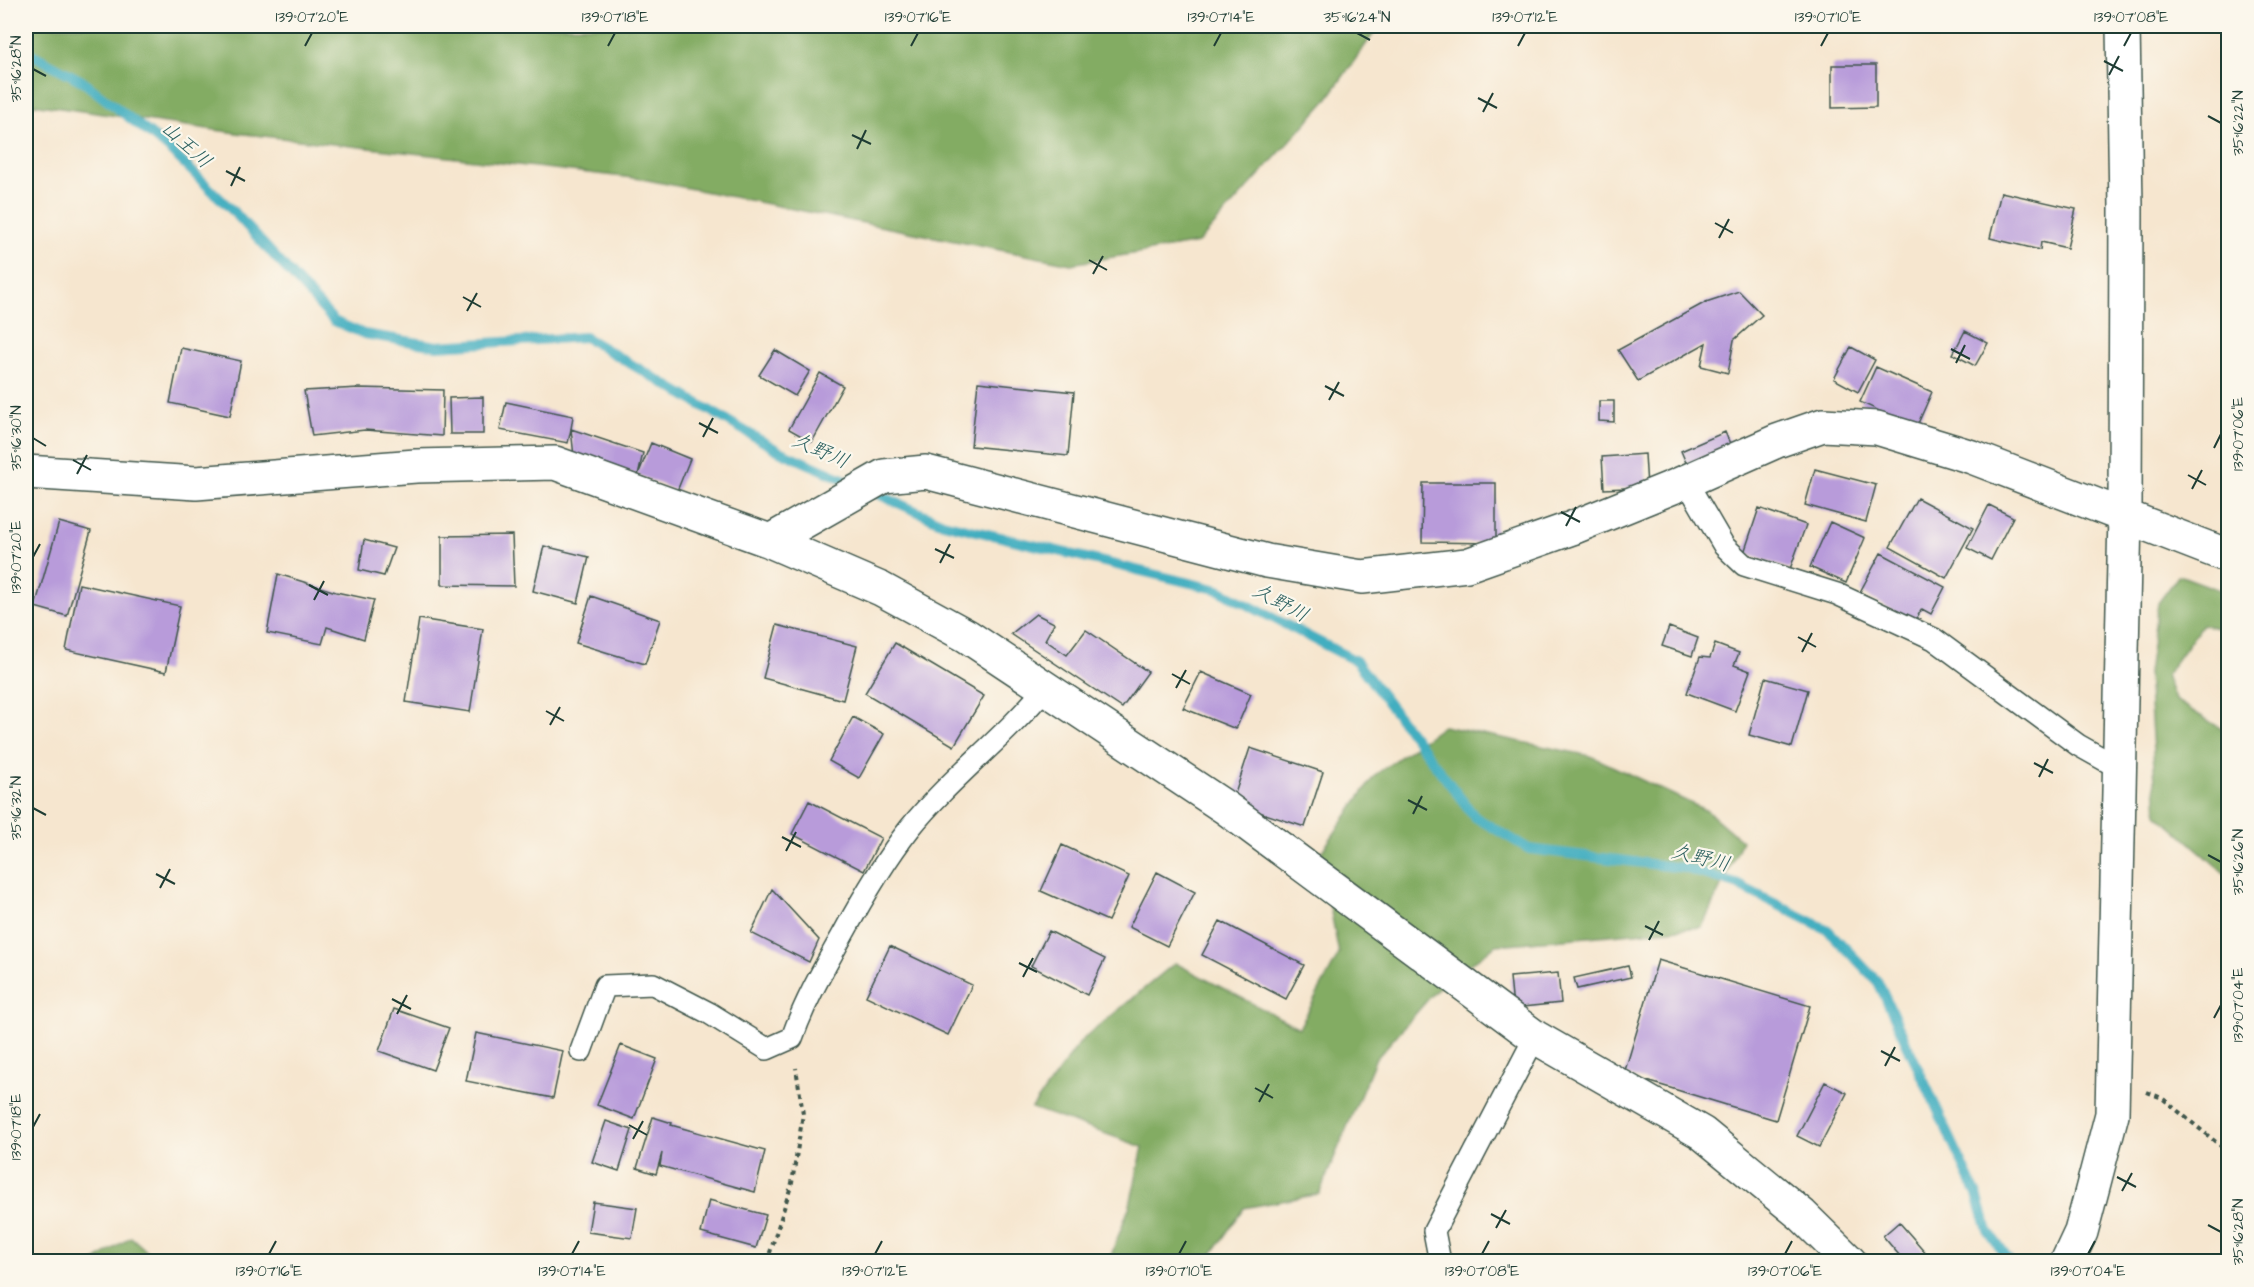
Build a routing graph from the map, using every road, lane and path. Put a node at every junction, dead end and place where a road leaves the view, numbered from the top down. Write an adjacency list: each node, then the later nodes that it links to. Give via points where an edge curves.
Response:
1 (2123, 26): 4 (street)
2 (26, 472): 5 (street, via 196,483 416,466 555,463)
3 (1686, 481): 4 (street, via 1823,425 1877,428 1972,457); 5 (street, via 1572,528 1467,565 1362,577 1267,561 926,472 884,476); 8 (lane, via 1724,546 1744,565 1837,594 1934,639 2078,745)
4 (2126, 515): 6 (street); 8 (street)
5 (770, 541): 7 (street, via 881,589 967,636)
6 (2229, 556)
7 (1046, 687): 9 (street, via 1226,808); 10 (lane, via 910,828 867,890 805,1001)
8 (2119, 768): 12 (street)
9 (1535, 1037): 16 (lane, via 1434,1231); 17 (street, via 1702,1133 1802,1215)
10 (792, 1038): 11 (lane, via 767,1049 653,984 605,986); 15 (path, via 802,1114 792,1183)
11 (581, 1051)
12 (2112, 1078): 13 (path, via 2162,1098); 14 (street, via 2112,1114 2081,1232)
13 (2229, 1152)
14 (2069, 1259)
15 (767, 1262)
16 (1440, 1262)
17 (1850, 1262)

